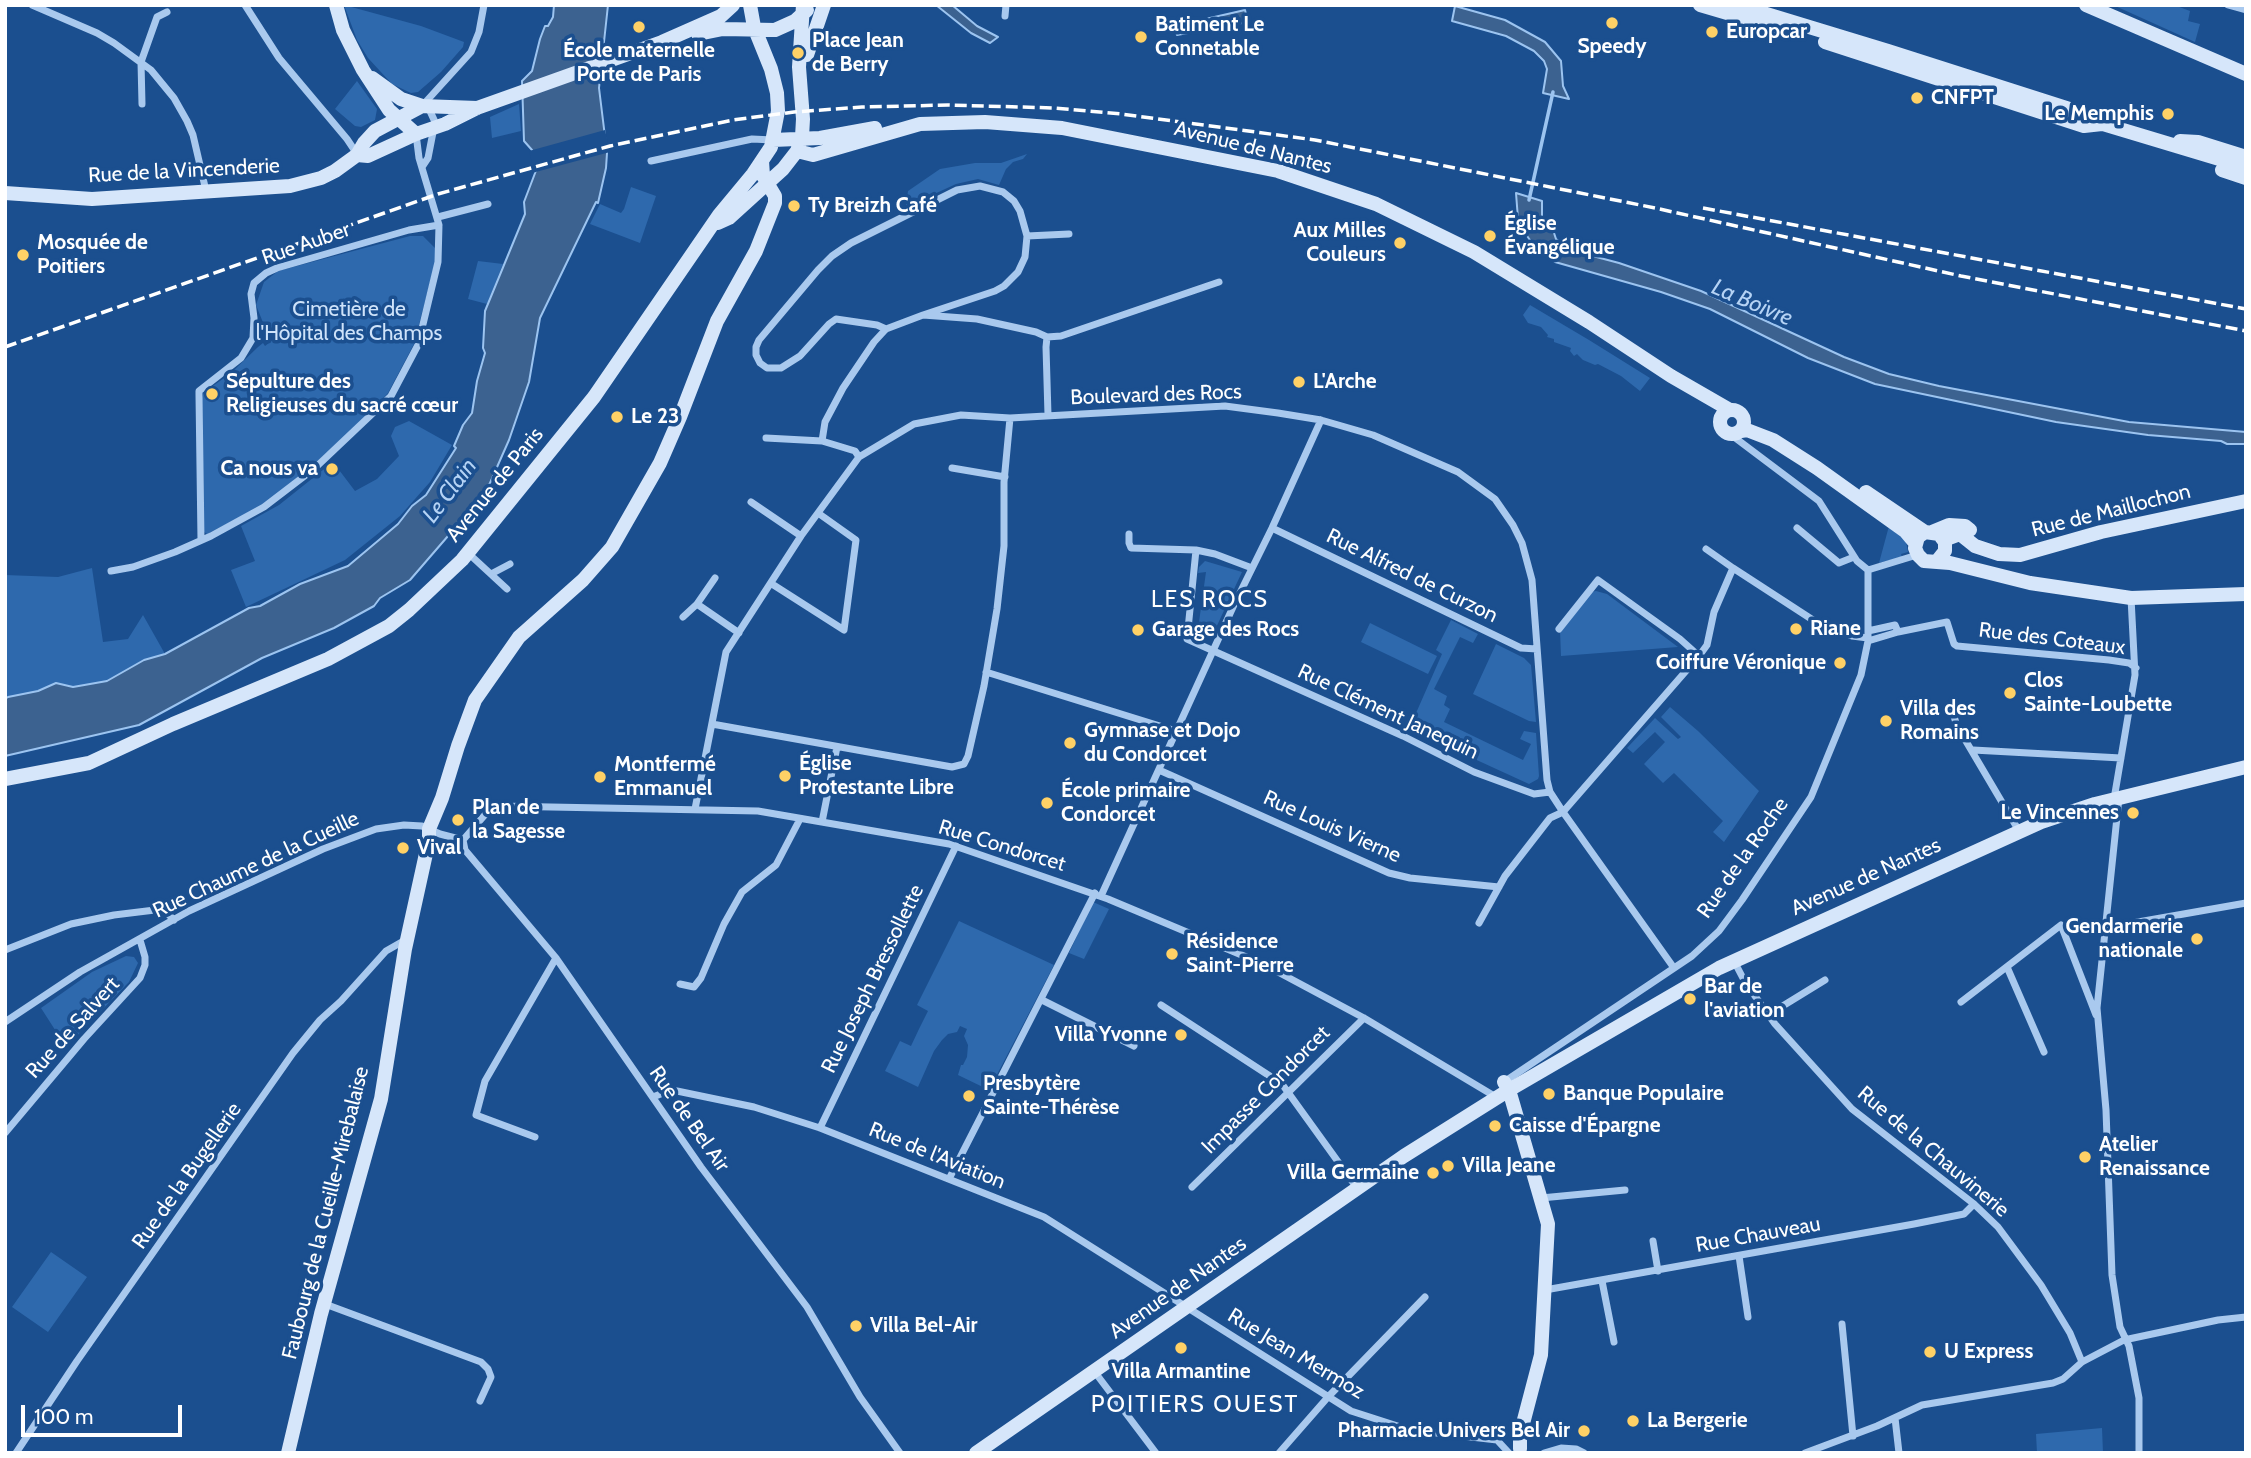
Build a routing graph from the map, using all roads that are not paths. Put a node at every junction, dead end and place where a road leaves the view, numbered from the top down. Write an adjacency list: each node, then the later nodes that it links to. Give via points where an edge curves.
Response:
1 (32, 5): 19 (street, via 97,33)
2 (245, 5): 37 (street, via 279,58)
3 (335, 5): 20 (main road)
4 (484, 5): 24 (street, via 471,52)
5 (733, 5): 18 (main road, via 721,16)
6 (750, 5): 17 (main road)
7 (824, 5): 22 (main road)
8 (1006, 5): 16 (street)
9 (1700, 5): 29 (main road, via 2084,126)
10 (1737, 5): 29 (main road, via 2085,114)
11 (2087, 5): 21 (main road)
12 (2228, 5): 14 (street)
13 (806, 8): 17 (main road, via 783,27); 22 (main road)
14 (2246, 10)
15 (167, 12): 19 (street, via 157,17)
16 (1005, 16)
17 (756, 31): 18 (main road, via 723,29); 26 (main road, Avenue de Paris, via 775,85)
18 (662, 42): 25 (main road)
19 (141, 62): 23 (street); 45 (street, via 182,110 193,135)
20 (363, 70): 24 (main road, via 401,99); 27 (main road)
21 (2246, 74)
22 (799, 80): 28 (main road)
23 (142, 104)
24 (422, 106): 25 (main road); 27 (main road, Rue de la Vincenderie); 31 (street, via 434,116)
25 (477, 108): 31 (main road, Rue de la Vincenderie)
26 (778, 111): 34 (main road, Avenue de Paris); 36 (main road, Avenue de Paris)
27 (396, 118): 32 (main road); 37 (main road, Rue de la Vincenderie, via 369,136)
28 (803, 119): 33 (main road); 36 (main road)
29 (2104, 124): 35 (main road)
30 (904, 127): 33 (main road, Avenue de Nantes); 36 (main road, Avenue de Nantes, via 813,155); 59 (main road, Avenue de Nantes, via 959,121 1062,128 1233,161 1376,204 1474,252 1589,322)
31 (433, 128): 32 (main road, Rue de la Vincenderie); 41 (street)
32 (416, 134): 37 (main road, Rue de la Vincenderie, via 368,156); 41 (street)
33 (834, 134): 36 (main road, Avenue de Nantes)
34 (773, 140): 36 (main road); 39 (street, via 752,139); 40 (main road, Avenue de Paris)
35 (2154, 140): 38 (main road, via 2198,142); 42 (main road); 43 (main road, via 2181,157)
36 (796, 142): 44 (main road, Avenue de Paris, via 783,169)
37 (357, 155): 45 (main road, Rue de la Vincenderie, via 335,171 301,184)
38 (2246, 157)
39 (651, 161)
40 (762, 161): 44 (main road); 49 (main road, Avenue de Paris)
41 (422, 167): 48 (street)
42 (2246, 167)
43 (2246, 178)
44 (767, 183): 49 (main road, Avenue de Paris); 116 (main road, Faubourg de la Cueille-Mirebalaise, via 775,201 761,242 717,320 660,463 612,547 583,580 519,637 475,700)
45 (206, 192): 46 (main road, Rue de la Vincenderie, via 92,199)
46 (5, 193)
47 (488, 204): 48 (street, Rue Auber)
48 (438, 221): 74 (street, via 438,262 426,316 418,345 391,396 287,492); 74 (street, Rue Auber, via 277,268 254,284 253,338 242,358 199,395)
49 (714, 226): 78 (main road, Avenue de Paris, via 594,397)
50 (1069, 234): 51 (street)
51 (1027, 236): 53 (street, via 1023,264 1004,286); 54 (street, via 1020,211 1003,192 980,186 946,194 832,256 759,340 756,355 767,368 781,368 800,356 836,318)
52 (1219, 282): 55 (street)
53 (923, 315): 54 (street); 55 (street, via 977,319)
54 (887, 329): 61 (street, via 843,388 825,422)
55 (1047, 337): 56 (street)
56 (1048, 415): 57 (street, Boulevard des Rocs); 58 (street, Boulevard des Rocs, via 1225,406)
57 (1010, 418): 62 (street, Boulevard des Rocs, via 961,415 914,424); 64 (street)
58 (1321, 420): 70 (street); 96 (street, Boulevard des Rocs, via 1428,458 1494,499 1527,555)
59 (1733, 423): 75 (main road, Avenue de Nantes, via 1860,488); 79 (street, via 1819,502)
60 (766, 438): 61 (street)
61 (821, 441): 62 (street, via 855,451)
62 (859, 457): 68 (street, Boulevard des Rocs)
63 (952, 468): 64 (street)
64 (1005, 477): 100 (street, via 1004,546)
65 (2246, 501): 75 (main road, Rue de Maillochon, via 2101,531 2030,553 1987,550 1960,534)
66 (751, 502): 67 (street)
67 (762, 510): 69 (street); 73 (street)
68 (818, 513): 73 (street, Boulevard des Rocs); 87 (street, via 856,540 844,630)
69 (757, 519)
70 (1272, 528): 81 (street); 96 (street, Rue Alfred de Curzon, via 1521,648)
71 (1797, 528): 79 (street, via 1839,563)
72 (1129, 534): 77 (street, via 1131,548)
73 (802, 536): 87 (street, Boulevard des Rocs)
74 (201, 540): 84 (street)
75 (1931, 545): 83 (street); 90 (main road, Avenue de Nantes, via 2001,578)
76 (1706, 549): 82 (street)
77 (1196, 550): 81 (street); 97 (street, Rue Clément Janequin, via 1186,639)
78 (468, 552): 85 (street); 109 (main road, Avenue de Paris, via 389,626 328,659 89,763)
79 (1854, 557): 83 (street)
80 (510, 564): 85 (street)
81 (1252, 568): 97 (street)
82 (1733, 568): 95 (street, via 1816,622); 98 (street)
83 (1868, 570): 95 (street, Rue de la Roche)
84 (111, 571)
85 (491, 574): 88 (street)
86 (715, 578): 91 (street)
87 (772, 584): 94 (street, Boulevard des Rocs)
88 (507, 589)
89 (2246, 594): 90 (main road, Avenue de Nantes)
90 (2131, 598): 99 (street)
91 (697, 604): 92 (street); 94 (street)
92 (682, 617)
93 (1559, 629): 98 (street, via 1598,580)
94 (740, 633): 102 (street, Boulevard des Rocs, via 726,652)
95 (1868, 637): 99 (street, Rue des Coteaux, via 1895,625 1898,632 1947,622 1957,646 2116,661); 132 (street, Rue de la Roche, via 1861,675 1804,810 1719,931)
96 (1537, 649): 110 (street, Boulevard des Rocs)
97 (1214, 651): 103 (street); 110 (street, Rue Clément Janequin, via 1474,772 1534,794)
98 (1699, 656): 113 (street)
99 (2136, 668): 106 (street)
100 (986, 672): 103 (street); 104 (street, via 968,756 961,766)
101 (1952, 710): 105 (street)
102 (712, 724): 104 (street); 112 (street, Boulevard des Rocs)
103 (1176, 731): 108 (street)
104 (837, 747): 115 (street)
105 (1973, 750): 106 (street); 117 (street)
106 (2121, 758): 111 (street)
107 (2246, 767): 111 (main road, Avenue de Nantes)
108 (1159, 770): 120 (street, Rue Louis Vierne, via 1390,873); 121 (street)
109 (5, 779)
110 (1550, 792): 113 (street, Boulevard des Rocs)
111 (2116, 799): 117 (main road, Avenue de Nantes); 125 (street)
112 (695, 809): 114 (street, Rue Condorcet, via 758,811); 118 (street, Rue Condorcet, via 495,806)
113 (1563, 812): 120 (street, via 1550,818); 132 (street, Boulevard des Rocs)
114 (800, 819): 115 (street, Rue Condorcet); 134 (street, via 776,865 741,892 701,978 694,987)
115 (822, 822): 119 (street, Rue Condorcet)
116 (429, 829): 118 (street); 123 (street, Rue Chaume de la Cueille, via 404,825 376,829 323,849); 126 (main road, Faubourg de la Cueille-Mirebalaise)
117 (2019, 831): 130 (main road, Avenue de Nantes)
118 (463, 840): 129 (street, Rue de Bel Air, via 465,850)
119 (956, 846): 121 (street, Rue Condorcet); 147 (street, Rue Joseph Bressollette)
120 (1499, 887): 124 (street)
121 (1098, 895): 135 (street); 139 (street, Rue Condorcet, via 1263,964)
122 (2246, 903): 125 (street)
123 (174, 920): 127 (street, Rue Chaume de la Cueille); 128 (street, via 163,909 114,915 71,924)
124 (1479, 923)
125 (2104, 928): 140 (street)
126 (407, 938): 162 (main road, Faubourg de la Cueille-Mirebalaise, via 381,1099); 176 (street, Rue de la Bugellerie, via 386,951 293,1053)
127 (139, 940): 141 (street, Rue Chaume de la Cueille, via 80,972); 148 (street, Rue de Salvert, via 145,957 140,978)
128 (5, 950)
129 (556, 958): 146 (street, Rue de Bel Air); 149 (street, via 485,1081 476,1115)
130 (1733, 960): 138 (street, Rue de la Chauvinerie); 144 (main road, Avenue de Nantes, via 1527,1080)
131 (2007, 967): 136 (street); 140 (street, via 2061,925); 143 (street)
132 (1674, 968): 144 (street, Rue de la Roche)
133 (1825, 980): 138 (street)
134 (680, 984)
135 (1042, 1000): 142 (street); 150 (street)
136 (1961, 1002)
137 (1161, 1005): 145 (street)
138 (1768, 1015): 155 (street, Rue de la Chauvinerie, via 1852,1109)
139 (1364, 1018): 144 (street, Rue Condorcet); 145 (street, Impasse Condorcet)
140 (2099, 1021): 167 (street, via 2112,1275)
141 (5, 1022)
142 (1134, 1046)
143 (2044, 1052)
144 (1499, 1090): 152 (main road, Avenue de Nantes); 154 (main road)
145 (1289, 1092): 151 (street, Impasse Condorcet); 152 (street)
146 (653, 1097): 147 (street, Rue de l'Aviation, via 677,1091 754,1107); 178 (street, Rue de Bel Air, via 807,1307 860,1397)
147 (820, 1128): 150 (street, Rue de l'Aviation)
148 (5, 1133)
149 (535, 1137)
150 (949, 1179): 163 (street, Rue de l'Aviation, via 1044,1217)
151 (1192, 1187)
152 (1357, 1189): 163 (main road, Avenue de Nantes)
153 (1625, 1190): 154 (street)
154 (1540, 1198): 160 (main road, via 1548,1224)
155 (1973, 1204): 157 (street, Rue Chauveau, via 1964,1213); 169 (street, Rue de la Chauvinerie, via 1998,1227 2040,1285)
156 (1653, 1241): 158 (street)
157 (1739, 1256): 158 (street, Rue Chauveau); 164 (street)
158 (1658, 1271): 159 (street, Rue Chauveau)
159 (1602, 1281): 160 (street, Rue Chauveau); 168 (street)
160 (1544, 1290): 175 (main road, via 1541,1355)
161 (1425, 1297): 171 (street)
162 (324, 1303): 172 (street, via 481,1362 491,1377); 177 (main road, Faubourg de la Cueille-Mirebalaise)
163 (1187, 1308): 170 (main road, Avenue de Nantes); 171 (street, Rue Jean Mermoz)
164 (1748, 1317)
165 (2246, 1317): 167 (street)
166 (1842, 1324): 174 (street)
167 (2124, 1340): 169 (street); 186 (street, via 2139,1398)
168 (1614, 1342)
169 (2082, 1362): 173 (street, via 2053,1383 1922,1405)
170 (1094, 1371): 179 (main road, Avenue de Nantes); 180 (street)
171 (1328, 1397): 175 (street, Rue Jean Mermoz, via 1351,1411 1410,1430 1497,1440); 181 (street)
172 (480, 1401)
173 (1895, 1418): 174 (street); 185 (street)
174 (1853, 1436): 184 (street)
175 (1518, 1452)
176 (16, 1453)
177 (288, 1453)
178 (900, 1453)
179 (976, 1453)
180 (1156, 1453)
181 (1279, 1453)
182 (1544, 1453): 183 (street, via 1561,1448)
183 (1584, 1453)
184 (1805, 1453)
185 (1899, 1453)
186 (2139, 1453)

